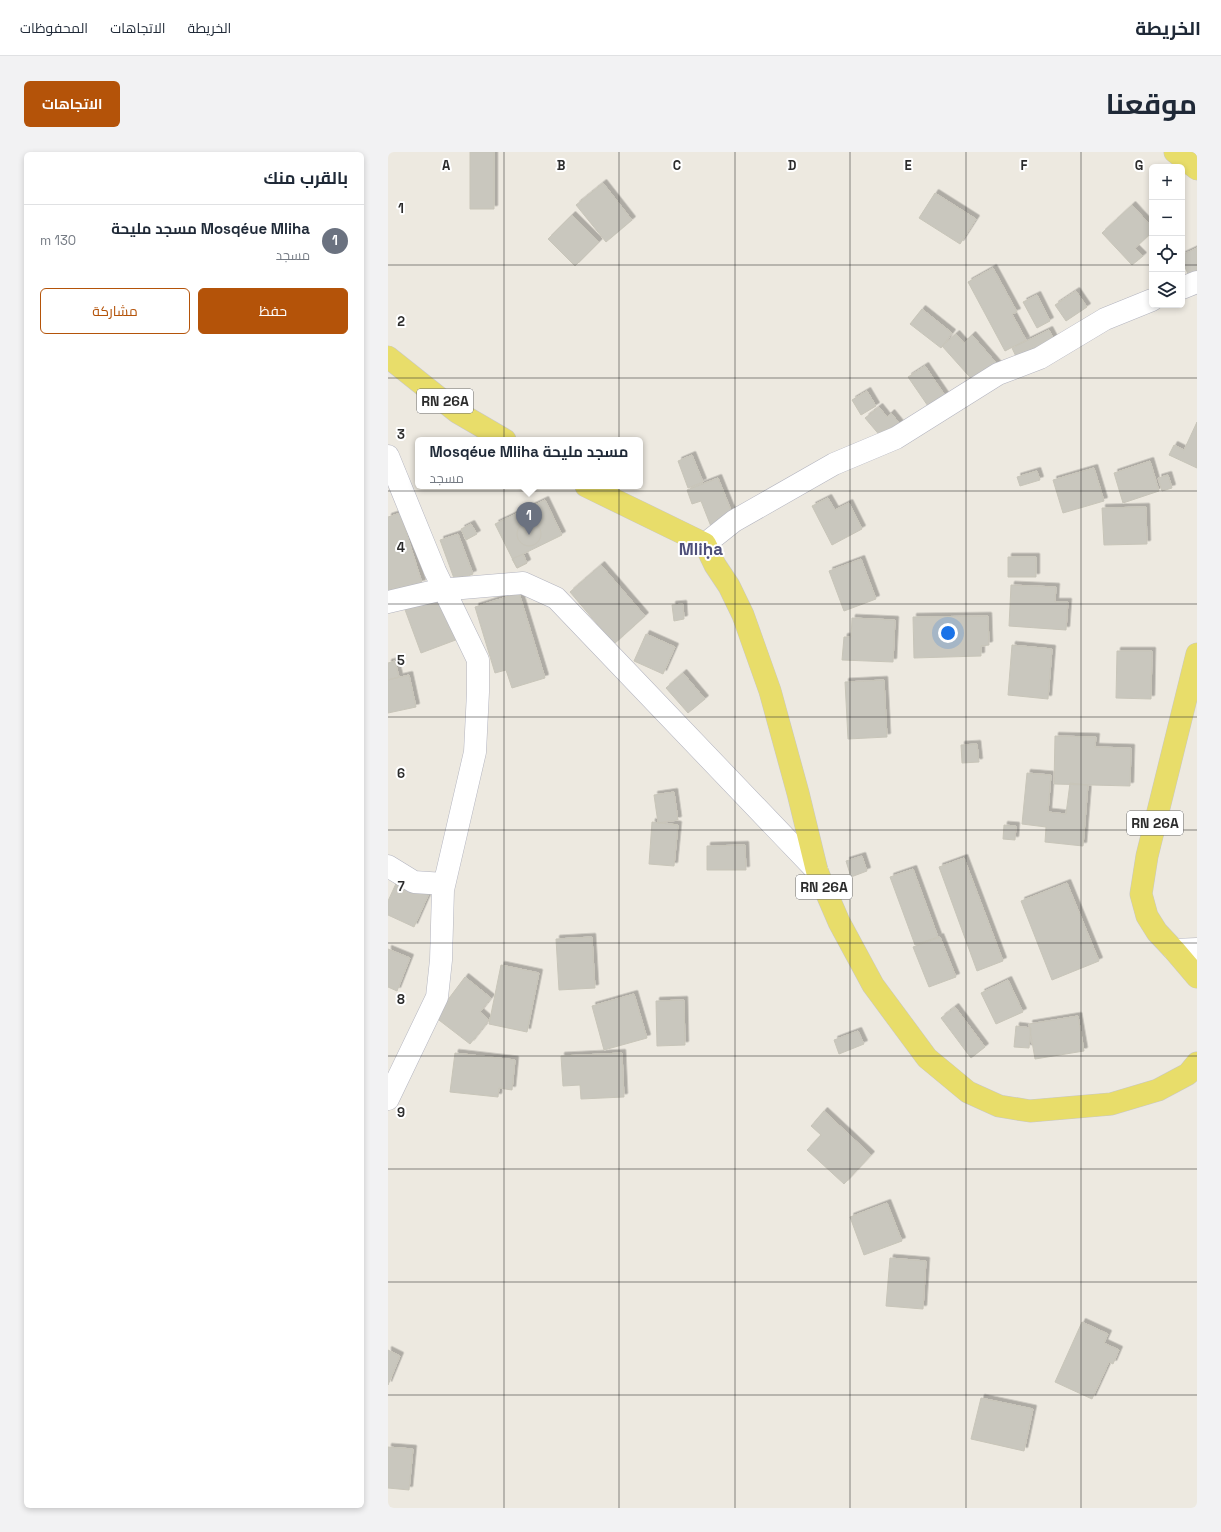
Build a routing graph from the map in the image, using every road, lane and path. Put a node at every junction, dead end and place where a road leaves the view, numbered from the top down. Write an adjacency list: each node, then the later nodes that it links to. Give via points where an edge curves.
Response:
1 (1175, 152): 2 (main road)
2 (1197, 169)
3 (1197, 282): 4 (street)
4 (1185, 287)
5 (1149, 301): 10 (street, via 1104,319 1040,358 998,374 896,438 834,464 734,521)
6 (388, 357): 7 (main road, RN 26A, via 458,412)
7 (500, 437)
8 (388, 456): 11 (street)
9 (592, 489): 10 (main road)
10 (705, 544): 15 (main road, RN 26A, via 743,615 770,691)
11 (444, 590): 12 (street); 15 (street, via 523,582 556,598); 16 (street, via 478,660 475,752)
12 (388, 602)
13 (1197, 654): 18 (main road, RN 26A, via 1147,856 1141,894 1147,916 1157,932)
14 (388, 866): 16 (street, via 414,882)
15 (817, 871): 20 (main road, RN 26A, via 838,922 873,985 927,1058 968,1092 999,1106 1030,1112 1111,1104 1158,1090 1188,1074)
16 (444, 884): 21 (street, via 437,997)
17 (1197, 949): 18 (street)
18 (1174, 950): 19 (main road, RN 26A)
19 (1197, 977)
20 (1197, 1063)
21 (388, 1099)

